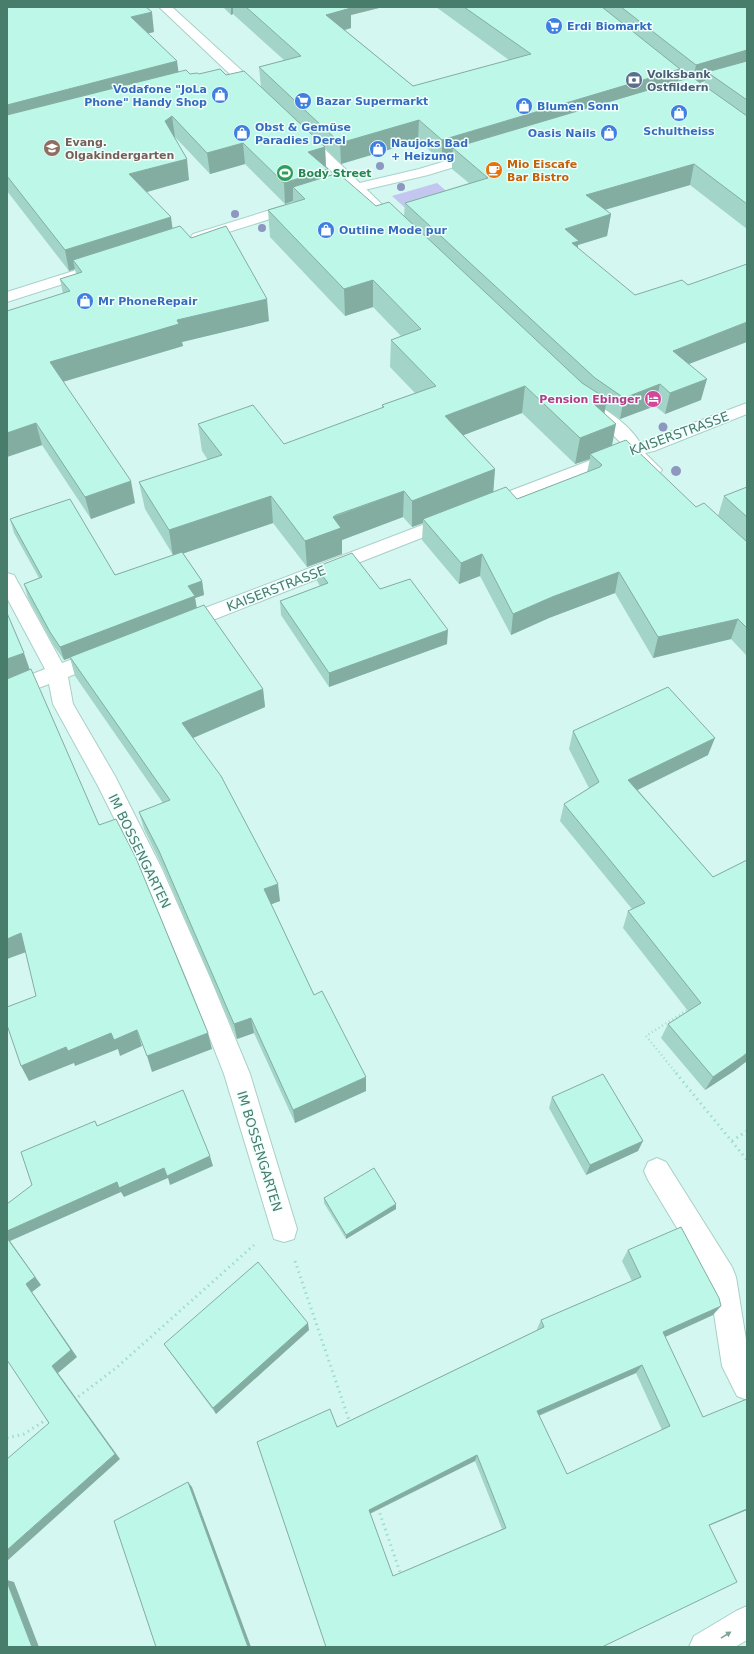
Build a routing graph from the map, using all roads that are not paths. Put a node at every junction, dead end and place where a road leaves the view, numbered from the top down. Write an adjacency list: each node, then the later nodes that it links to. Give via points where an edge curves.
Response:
1 (166, 7): 2 (street)
2 (236, 72): 3 (street); 4 (street)
3 (221, 76)
4 (264, 99)
5 (293, 127): 7 (street)
6 (491, 147): 7 (street, via 423,172)
7 (356, 188): 8 (street); 9 (street)
8 (399, 229)
9 (185, 241)
10 (104, 267): 11 (street)
11 (7, 297)
12 (580, 399): 14 (street, via 606,418 631,441)
13 (747, 408): 14 (street, KAISERSTRASSE, via 648,447)
14 (635, 449): 15 (street, via 639,458); 17 (street, KAISERSTRASSE)
15 (667, 483)
16 (7, 580): 19 (street, IM BOSSENGARTEN)
17 (168, 630)
18 (117, 650): 19 (street)
19 (57, 673): 20 (street); 22 (street, IM BOSSENGARTEN, via 63,704 150,870 200,980 237,1074)
20 (7, 692)
21 (657, 1171): 23 (street, via 722,1277 736,1366)
22 (281, 1221)
23 (747, 1386)
24 (747, 1622): 25 (street, one-way to 24)
25 (705, 1647)

